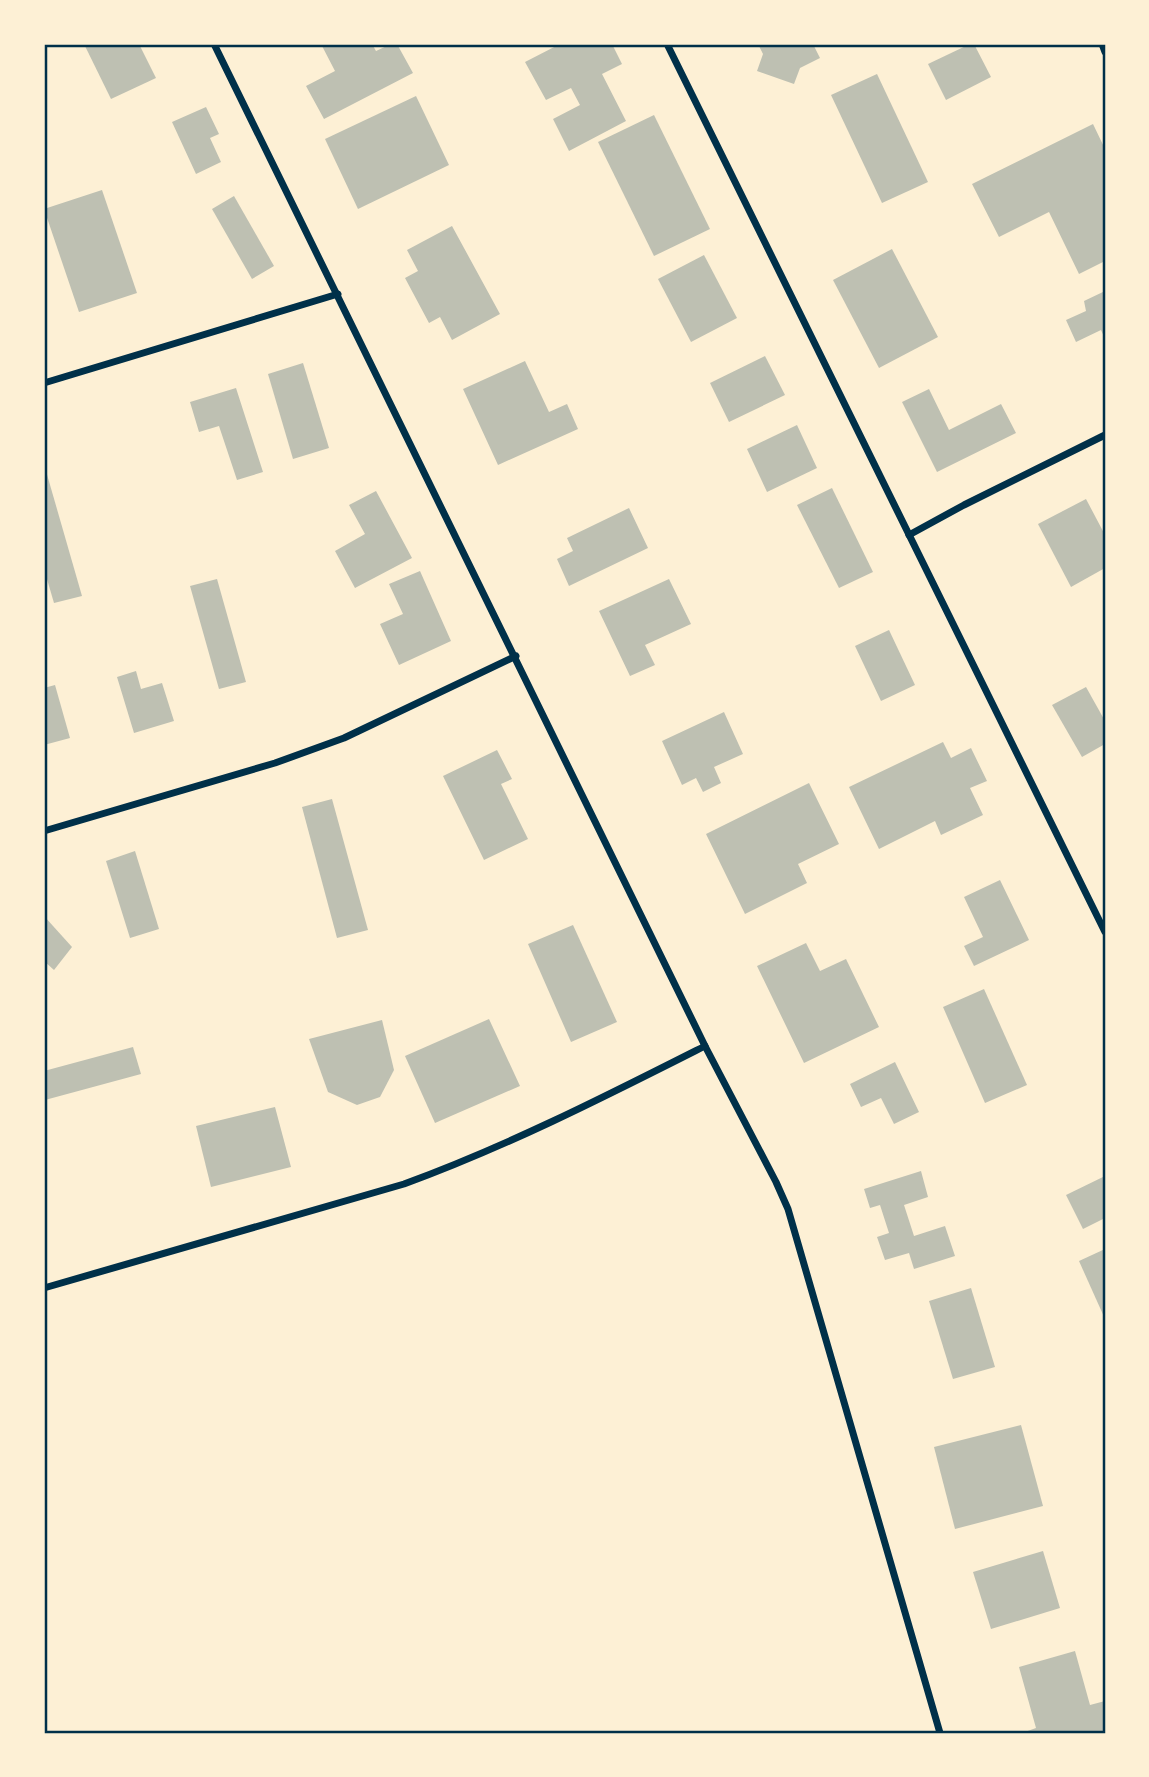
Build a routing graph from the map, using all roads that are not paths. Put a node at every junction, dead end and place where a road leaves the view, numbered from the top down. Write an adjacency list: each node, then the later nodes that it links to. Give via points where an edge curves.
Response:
1 (214, 44): 5 (street)
2 (667, 44): 8 (street)
3 (1101, 44): 4 (street)
4 (1105, 52)
5 (338, 294): 6 (street); 9 (street)
6 (44, 383)
7 (1105, 435): 8 (street)
8 (909, 535): 11 (street)
9 (516, 656): 10 (street, via 344,738); 12 (street)
10 (44, 831)
11 (1105, 932)
12 (705, 1046): 13 (street, via 549,1125 438,1172); 14 (street, via 788,1209)
13 (44, 1288)
14 (940, 1733)

